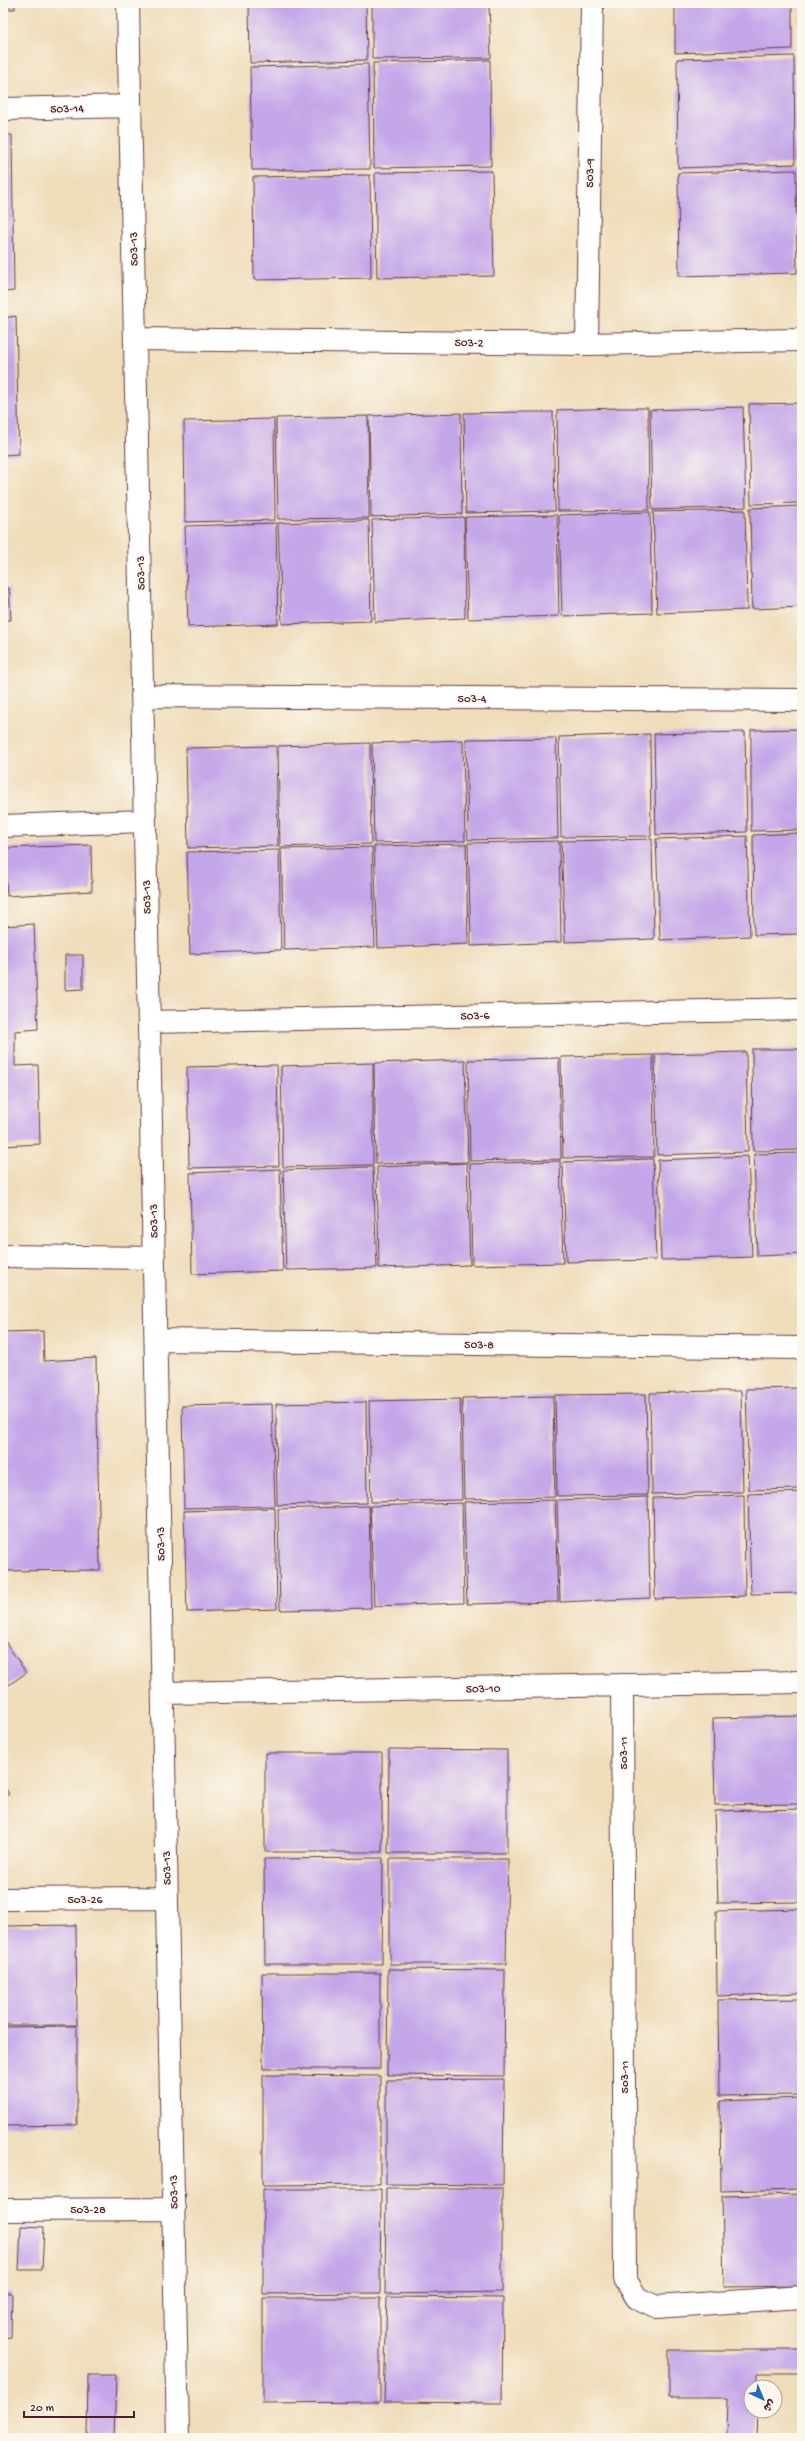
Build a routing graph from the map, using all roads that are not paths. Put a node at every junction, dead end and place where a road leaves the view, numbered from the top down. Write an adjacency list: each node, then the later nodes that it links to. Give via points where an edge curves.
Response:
1 (128, 3): 3 (street, 503-13)
2 (592, 3): 7 (street, 503-9)
3 (130, 106): 4 (street, 503-14); 5 (street, 503-13)
4 (3, 109)
5 (135, 339): 7 (street, 503-2); 8 (street, 503-13)
6 (802, 340): 7 (street, 503-2)
7 (586, 344)
8 (142, 696): 9 (street, 503-4); 10 (street, 503-13)
9 (802, 700)
10 (145, 821): 11 (street); 13 (street, 503-13)
11 (3, 826)
12 (802, 1009): 13 (street, 503-6)
13 (149, 1022): 15 (street, 503-13)
14 (3, 1256): 15 (street)
15 (154, 1258): 16 (street, 503-13)
16 (156, 1340): 17 (street, 503-8); 20 (street, 503-13)
17 (802, 1348)
18 (802, 1682): 19 (street, 503-10)
19 (622, 1685): 20 (street, 503-10); 25 (street, 503-11, via 625,2278 637,2298 656,2307)
20 (163, 1693): 21 (street, 503-13)
21 (167, 1898): 22 (street, 503-26); 23 (street, 503-13)
22 (3, 1899)
23 (174, 2209): 24 (street, 503-28); 26 (street, 503-13)
24 (3, 2210)
25 (802, 2297)
26 (178, 2438)

